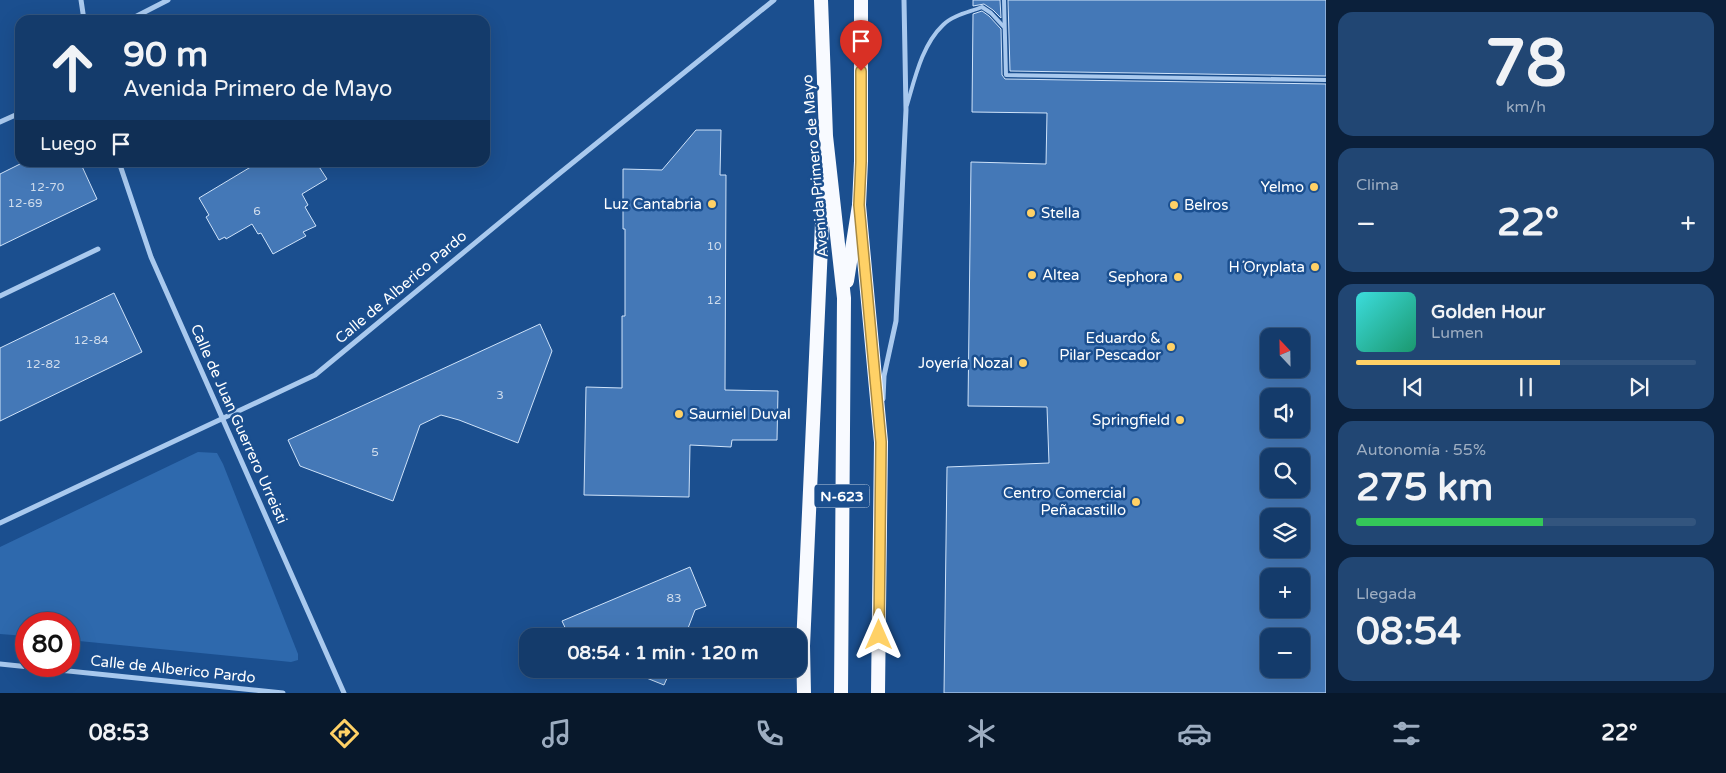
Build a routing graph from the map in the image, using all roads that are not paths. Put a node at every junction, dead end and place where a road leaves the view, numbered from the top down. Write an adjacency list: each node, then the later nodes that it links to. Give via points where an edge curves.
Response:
1 (81, 0): 8 (street)
2 (168, 0): 9 (street)
3 (774, 0): 21 (street, Calle de Alberico Pardo, via 315,375)
4 (821, 0): 15 (highway, Avenida Primero de Mayo)
5 (861, 0): 17 (highway, Avenida Primero de Mayo)
6 (904, 0): 12 (street)
7 (1004, 0): 10 (lane)
8 (83, 15)
9 (138, 15)
10 (1004, 28): 11 (lane, via 1006,75); 12 (lane, via 992,13 982,7 944,24 930,43 918,69)
11 (1326, 80)
12 (906, 110): 22 (street, via 896,321 884,376)
13 (15, 115): 14 (street)
14 (0, 122)
15 (826, 136): 20 (highway, Avenida Primero de Mayo); 27 (highway, via 803,636)
16 (121, 167): 21 (street, Calle de Juan Guerrero Urreisti, via 151,257)
17 (859, 205): 20 (highway, Avenida Primero de Mayo); 22 (highway)
18 (98, 249): 19 (street)
19 (0, 296)
20 (844, 298): 28 (highway, Avenida Primero de Mayo / N-623)
21 (223, 419): 23 (street, Calle de Alberico Pardo); 26 (street, Calle de Juan Guerrero Urreisti)
22 (881, 442): 29 (highway)
23 (0, 523)
24 (0, 664): 25 (street, Calle de Alberico Pardo)
25 (283, 693)
26 (344, 693)
27 (804, 693)
28 (841, 693)
29 (878, 693)

